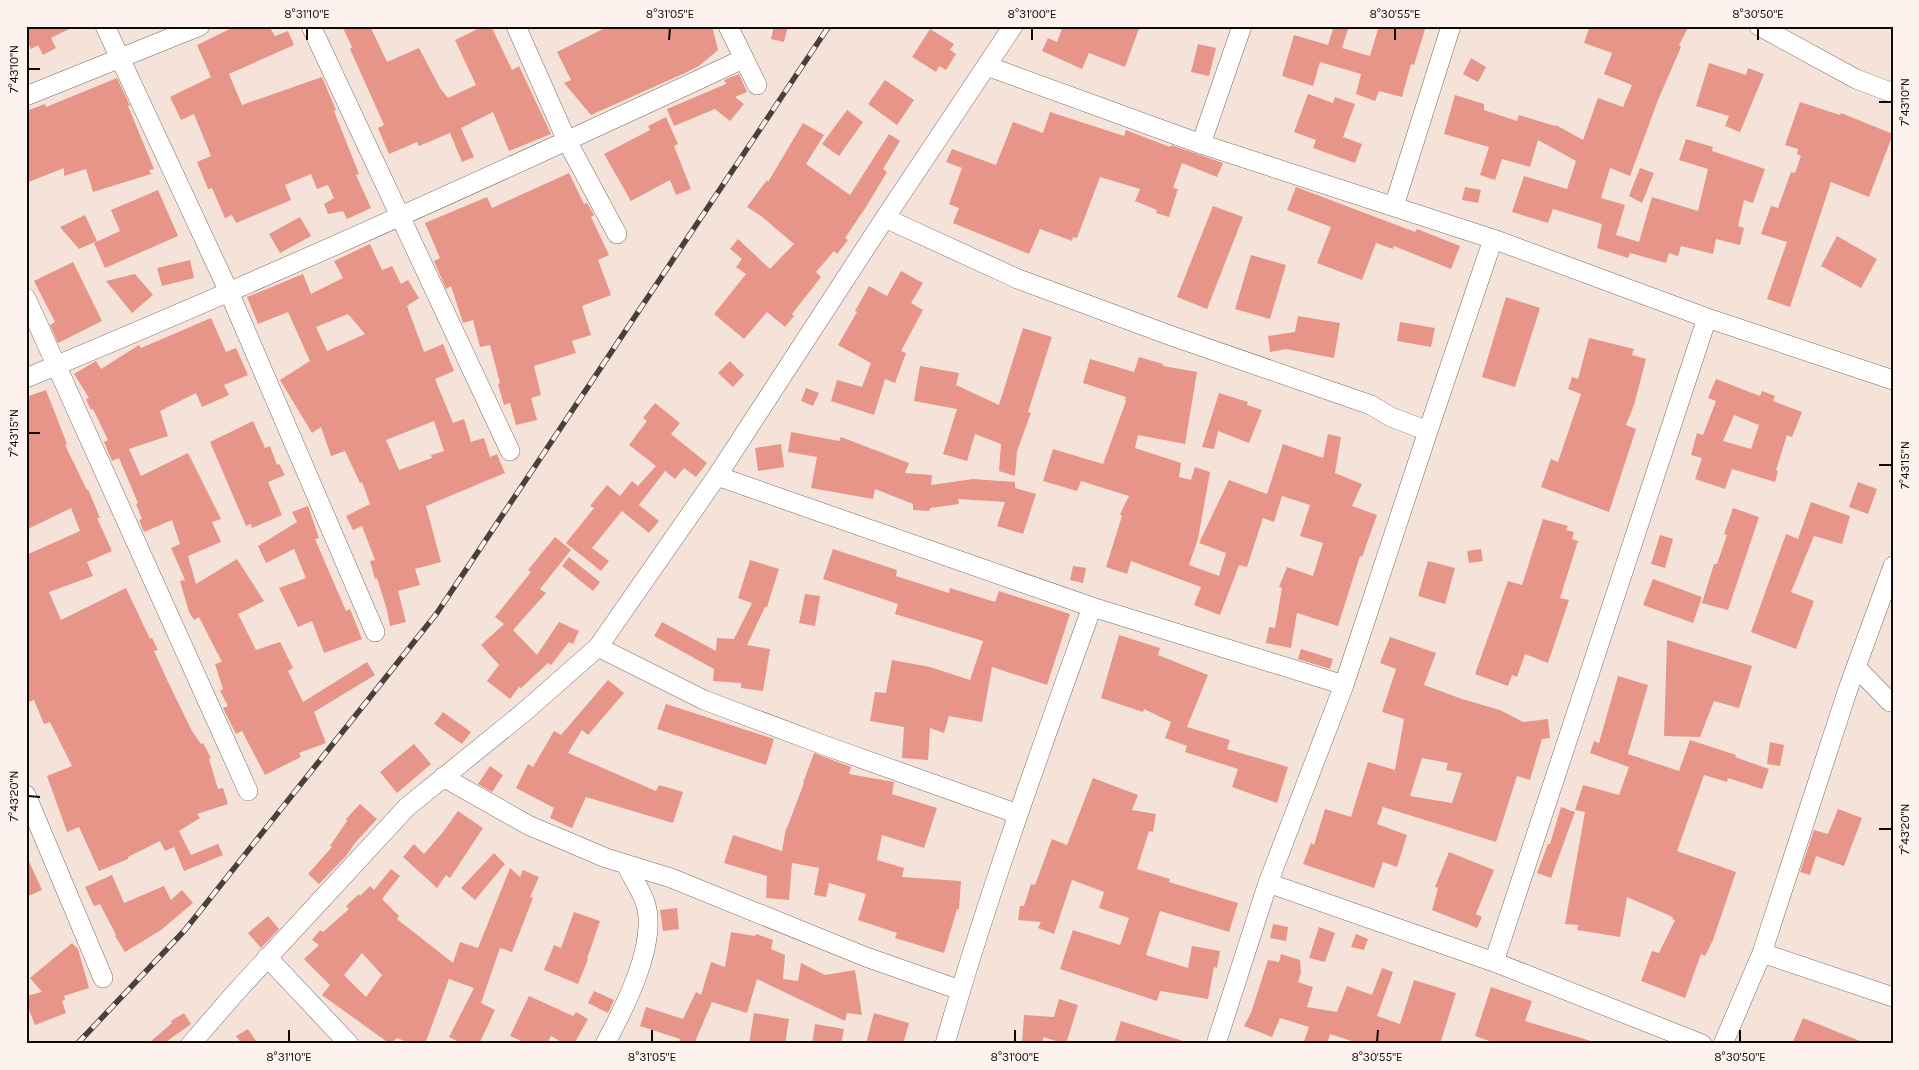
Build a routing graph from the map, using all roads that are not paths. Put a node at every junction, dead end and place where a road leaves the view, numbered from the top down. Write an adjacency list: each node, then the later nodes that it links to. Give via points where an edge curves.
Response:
1 (105, 26): 11 (street)
2 (200, 26): 11 (street)
3 (310, 26): 19 (street)
4 (516, 26): 16 (street)
5 (728, 26): 10 (street)
6 (1013, 26): 12 (street)
7 (1242, 26): 17 (street)
8 (1451, 26): 18 (street)
9 (1759, 26): 14 (street, via 1856,79)
10 (743, 58): 13 (street); 16 (street)
11 (119, 60): 15 (street); 23 (street)
12 (988, 66): 17 (street); 20 (street)
13 (757, 86)
14 (1893, 93)
15 (26, 96)
16 (567, 141): 19 (street); 21 (street)
17 (1201, 144): 18 (street)
18 (1394, 206): 22 (street)
19 (400, 217): 23 (street); 30 (street)
20 (885, 218): 29 (street, via 1018,279 1371,405 1391,417); 31 (street)
21 (616, 234)
22 (1493, 240): 25 (street); 29 (street)
23 (228, 292): 26 (street); 34 (street)
24 (26, 298): 26 (street)
25 (1707, 318): 28 (street); 48 (street)
26 (56, 366): 27 (street); 41 (street)
27 (26, 378)
28 (1893, 380)
29 (1428, 431): 37 (street)
30 (510, 451)
31 (717, 476): 33 (street); 35 (street)
32 (1893, 566): 36 (street)
33 (1092, 607): 37 (street); 43 (street)
34 (375, 632)
35 (598, 647): 40 (street); 43 (street, via 704,700)
36 (1856, 666): 38 (street); 39 (street)
37 (1344, 685): 45 (street)
38 (1848, 689): 39 (street); 46 (street)
39 (1891, 702)
40 (443, 777): 44 (street, via 530,826); 47 (street, via 407,808)
41 (248, 791)
42 (26, 795): 49 (street)
43 (1018, 814): 50 (street)
44 (626, 864): 50 (street, via 671,878 866,957); 54 (street, via 646,905 647,937 624,1007)
45 (1268, 883): 48 (street); 56 (street)
46 (1762, 953): 51 (street); 58 (street)
47 (267, 957): 52 (street); 53 (street)
48 (1494, 962): 57 (street)
49 (103, 978)
50 (960, 990): 55 (street)
51 (1893, 997)
52 (190, 1044)
53 (349, 1044)
54 (605, 1044)
55 (945, 1044)
56 (1216, 1044)
57 (1702, 1044)
58 (1723, 1044)

